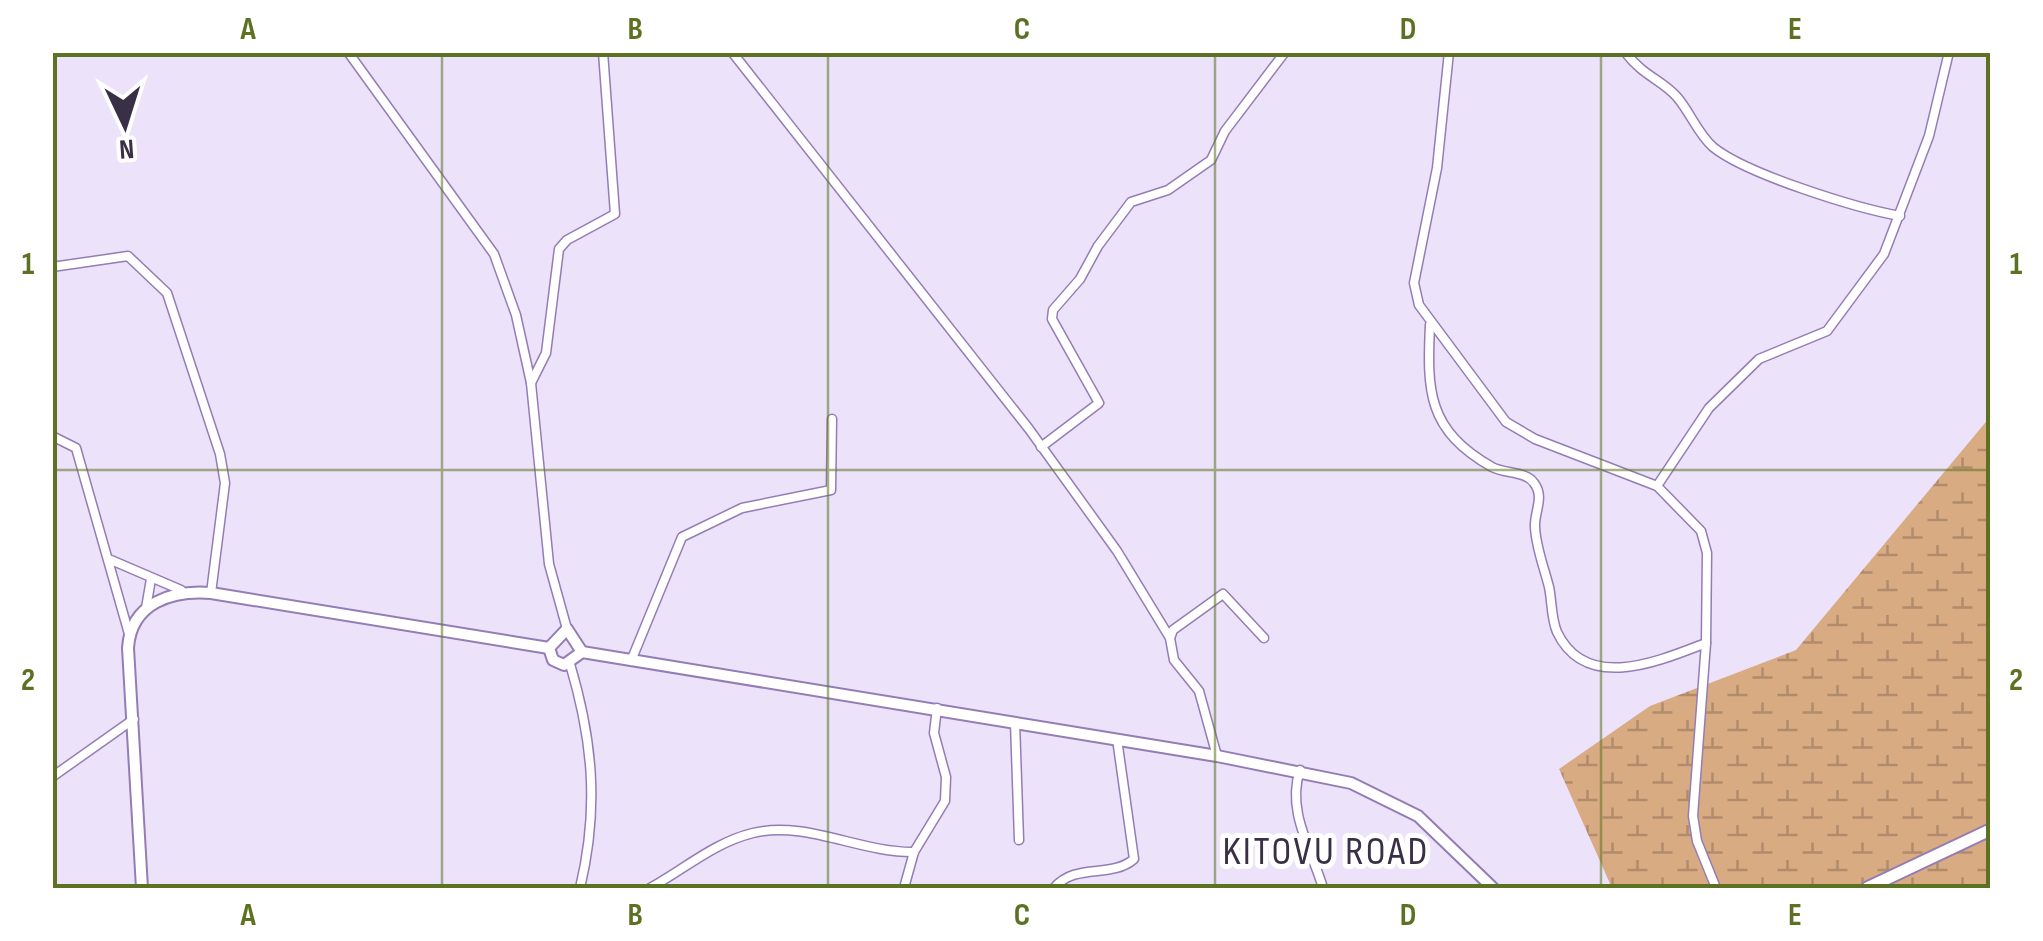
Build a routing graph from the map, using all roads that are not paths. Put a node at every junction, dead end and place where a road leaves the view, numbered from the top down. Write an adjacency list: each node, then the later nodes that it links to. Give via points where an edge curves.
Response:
1 (348, 52): 11 (street, via 494,254)
2 (604, 52): 11 (street, via 615,214 559,249 546,353)
3 (732, 52): 14 (street)
4 (1285, 52): 14 (street, via 1211,160 1168,190 1131,202 1052,310 1099,402)
5 (1449, 52): 10 (street, via 1438,168 1414,283)
6 (1626, 52): 8 (street, via 1642,74 1676,96 1712,146 1741,165)
7 (1947, 54): 8 (street, via 1929,136)
8 (1900, 216): 15 (street, via 1884,254 1838,321 1812,340 1758,359 1696,424)
9 (52, 268): 19 (street, via 128,256 167,293 225,483)
10 (1430, 325): 15 (street, via 1519,432); 25 (street, via 1427,390 1442,421 1494,468 1529,478 1540,496 1537,546 1557,632 1577,660 1627,668)
11 (531, 383): 21 (street, via 549,564)
12 (832, 419): 28 (street, via 832,490 742,508 682,537)
13 (52, 436): 16 (street, via 76,448)
14 (1042, 446): 23 (street)
15 (1657, 486): 25 (street, via 1707,542)
16 (111, 560): 17 (street); 22 (street)
17 (151, 579): 18 (street); 20 (street)
18 (181, 590): 19 (street); 20 (street)
19 (212, 592): 26 (street)
20 (146, 608): 22 (street)
21 (567, 629): 26 (street); 27 (street)
22 (129, 635): 31 (street)
23 (1170, 638): 24 (street, via 1223,594); 34 (street, via 1174,660 1198,691)
24 (1264, 638)
25 (1706, 643): 47 (street, via 1693,816)
26 (549, 648): 29 (street, via 558,664)
27 (582, 652): 28 (street); 29 (street)
28 (631, 661): 30 (street)
29 (570, 664): 41 (street, via 594,782)
30 (936, 708): 32 (street); 39 (street, via 935,744 947,788)
31 (134, 719): 36 (street); 40 (street)
32 (1014, 722): 33 (street); 38 (street)
33 (1117, 740): 34 (street); 44 (street, via 1134,859 1066,876)
34 (1217, 756): 35 (street)
35 (1300, 770): 45 (street, via 1295,784 1302,835); 46 (street, via 1352,783 1418,816)
36 (52, 773)
37 (1990, 830): 48 (main road)
38 (1019, 840)
39 (914, 852): 42 (street, via 756,832); 43 (street)
40 (142, 888)
41 (580, 888)
42 (650, 888)
43 (904, 888)
44 (1054, 888)
45 (1323, 888)
46 (1493, 888)
47 (1716, 888)
48 (1866, 888)

